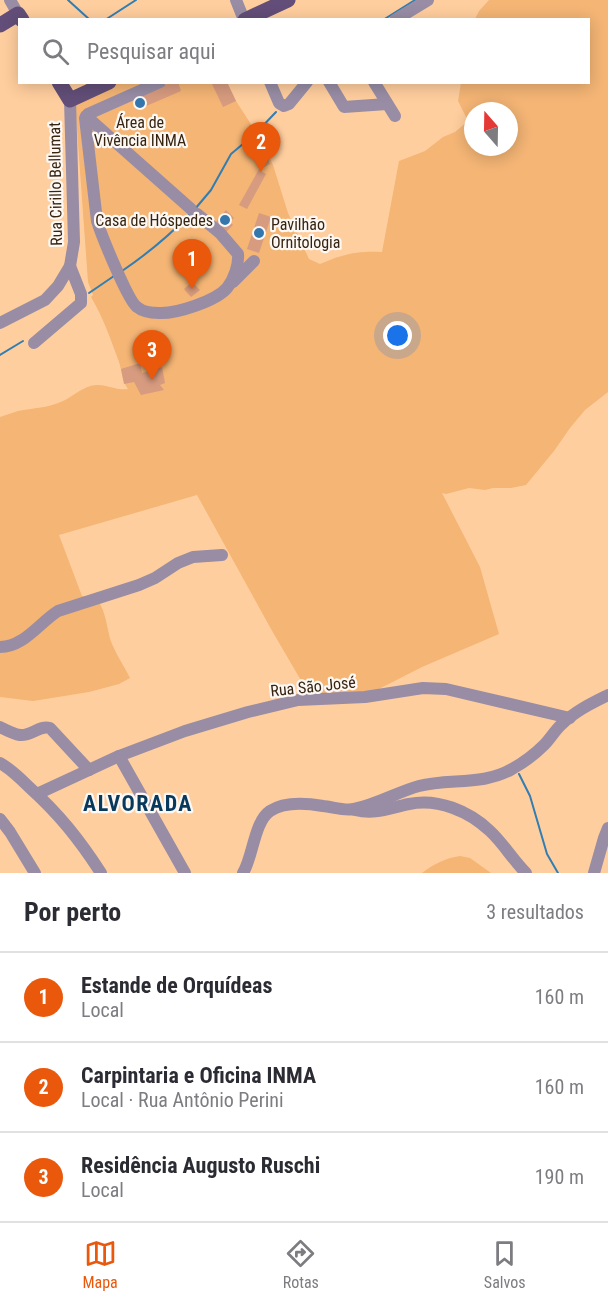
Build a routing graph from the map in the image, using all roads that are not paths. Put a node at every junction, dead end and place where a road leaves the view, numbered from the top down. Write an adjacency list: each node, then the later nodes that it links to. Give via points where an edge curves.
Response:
1 (10, 0): 5 (street)
2 (236, 0): 6 (street)
3 (288, 0): 7 (main road)
4 (428, 0): 8 (street)
5 (20, 17): 9 (main road)
6 (243, 18)
7 (248, 18)
8 (398, 18)
9 (0, 25)
10 (60, 84): 17 (main road)
11 (105, 84): 17 (main road)
12 (155, 84): 19 (street)
13 (271, 84): 14 (street, via 284,106)
14 (305, 84)
15 (330, 84): 18 (street, via 344,107)
16 (375, 84): 18 (street)
17 (70, 100): 22 (street, Rua Cirillo Bellumat, via 74,242)
18 (387, 105): 20 (street)
19 (86, 116): 23 (street, via 220,233 238,254); 23 (street, via 97,221 136,307 159,314 172,312 204,302)
20 (395, 116)
21 (254, 261): 23 (street)
22 (70, 266): 24 (street, via 45,300); 25 (street, via 81,303)
23 (228, 287)
24 (0, 323)
25 (34, 343)
26 (222, 555): 27 (street, via 193,557 139,585 58,611 19,642)
27 (0, 647)
28 (608, 695): 29 (street)
29 (570, 718): 31 (street, Rua São José, via 446,689 423,688 276,704); 35 (street, via 545,744 507,772 484,779 420,786)
30 (0, 727): 33 (street, via 19,735 44,726 50,728)
31 (118, 756): 33 (street, Rua São José); 40 (street)
32 (0, 763): 34 (street)
33 (89, 770): 34 (street, Rua São José)
34 (37, 794): 39 (street, via 64,821)
35 (354, 809): 41 (street, via 295,803 270,811 260,825); 42 (street, via 366,813 428,802 465,812 491,832)
36 (0, 819): 38 (street)
37 (608, 828): 43 (street)
38 (35, 873)
39 (101, 873)
40 (185, 873)
41 (243, 873)
42 (526, 873)
43 (594, 873)

